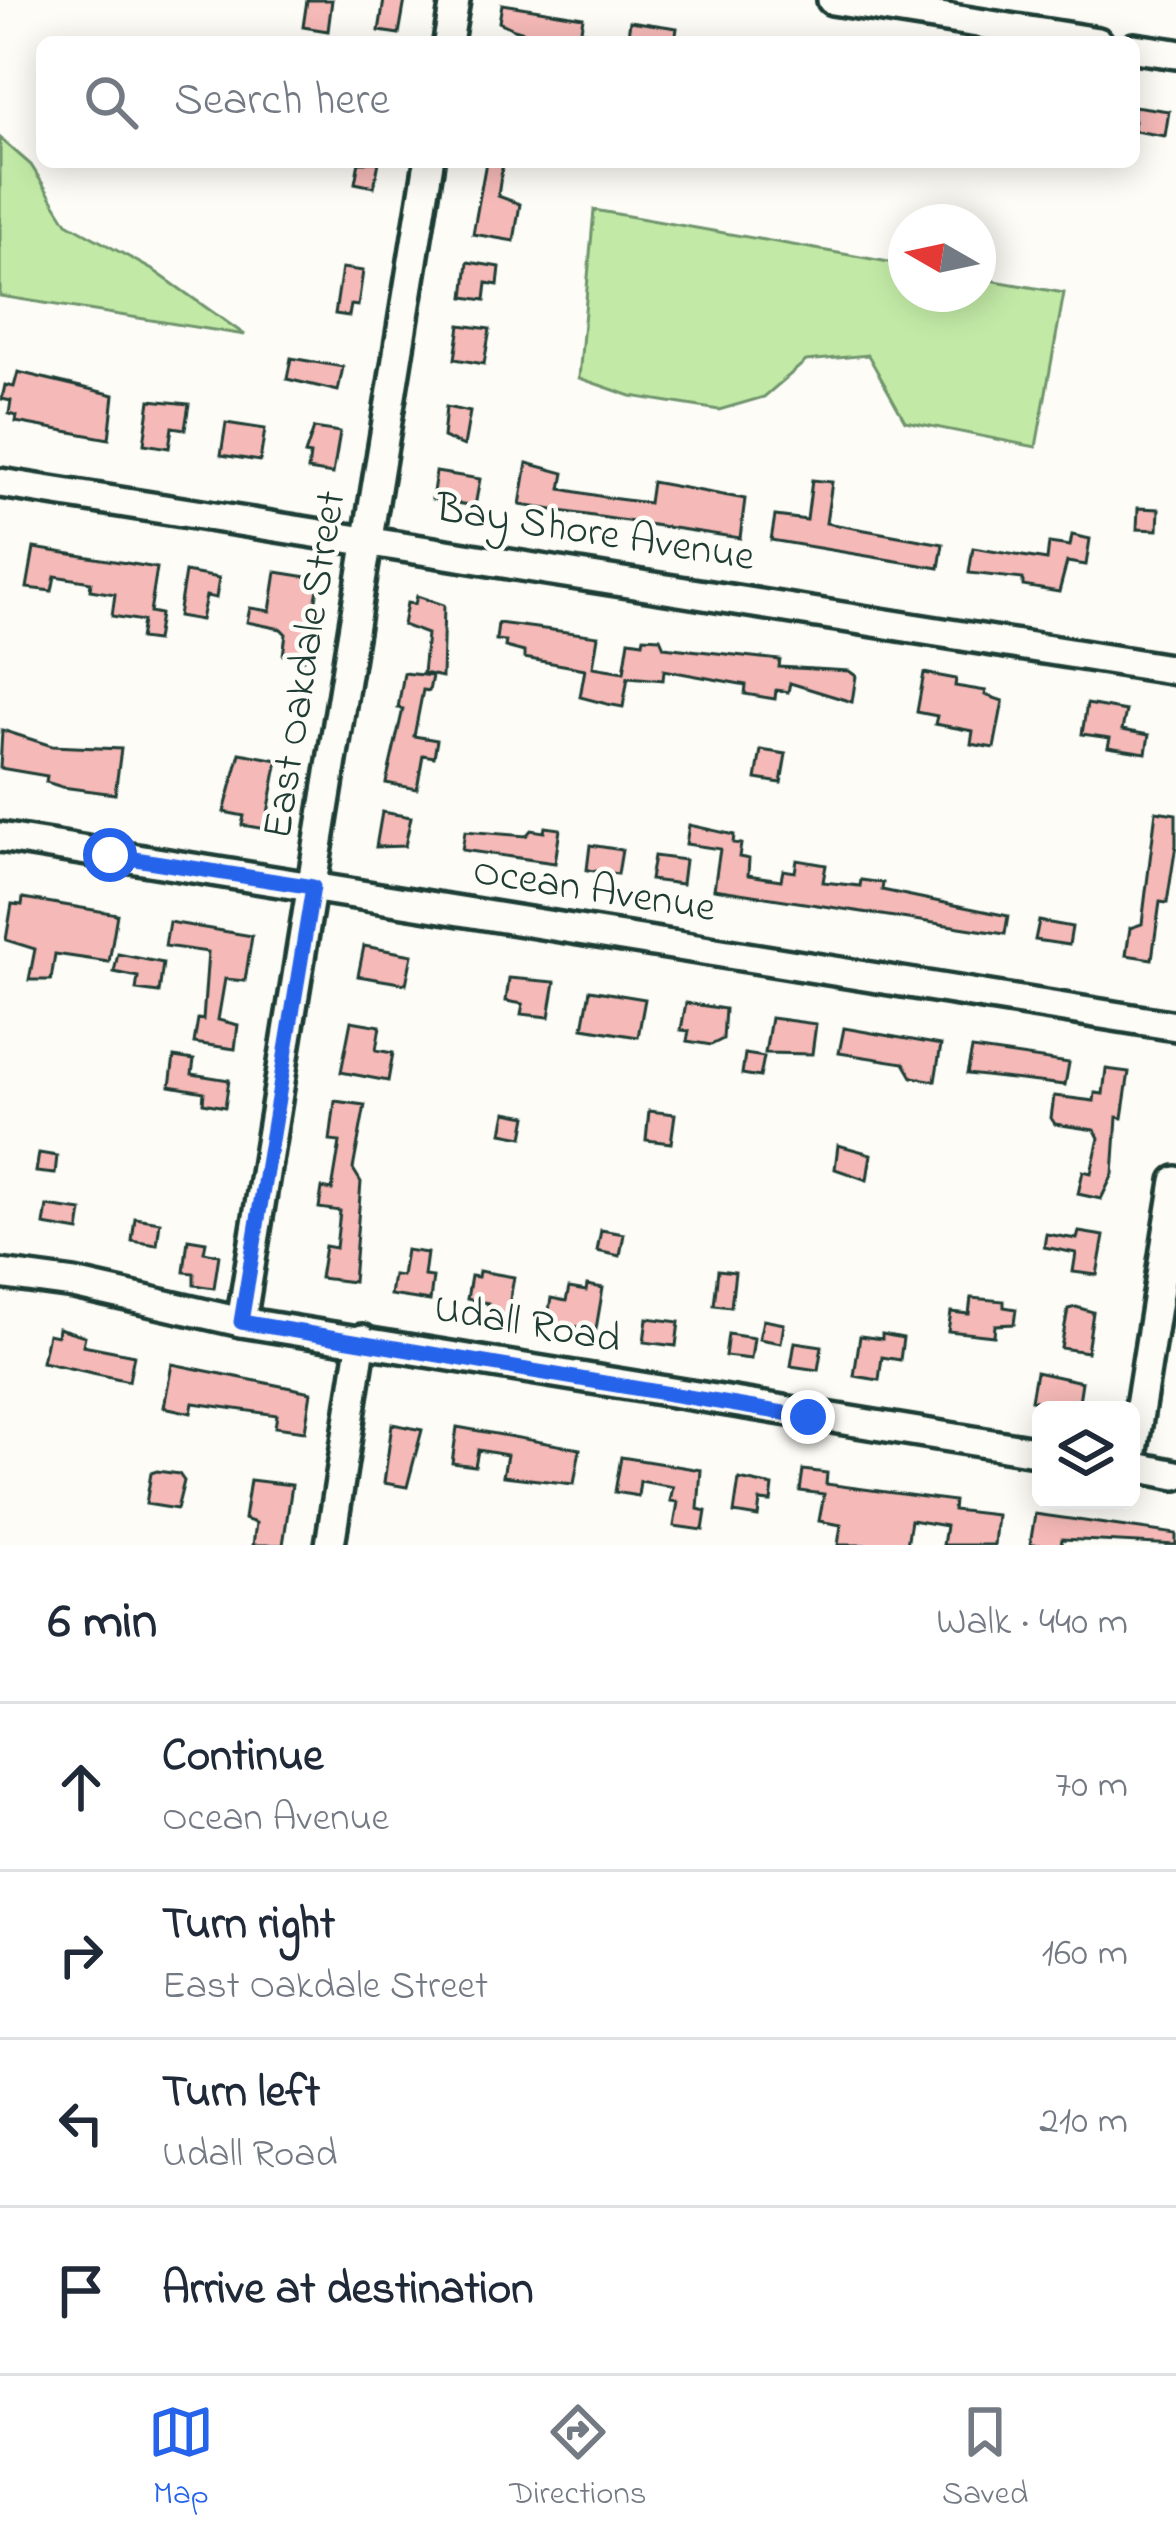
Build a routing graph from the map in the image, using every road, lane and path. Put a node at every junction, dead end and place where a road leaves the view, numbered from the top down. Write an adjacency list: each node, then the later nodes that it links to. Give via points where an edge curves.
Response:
1 (455, 0): 3 (street)
2 (832, 0): 4 (street)
3 (449, 36)
4 (1059, 36)
5 (1140, 49): 6 (street)
6 (1176, 54)
7 (428, 168): 9 (street, East Oakdale Street)
8 (0, 483): 9 (street, Bay Shore Avenue)
9 (368, 540): 10 (street, Bay Shore Avenue); 12 (street, East Oakdale Street)
10 (1176, 670)
11 (0, 837): 12 (street, Ocean Avenue)
12 (313, 887): 13 (street, Ocean Avenue); 16 (street, East Oakdale Street)
13 (1176, 1026)
14 (1176, 1180): 18 (street)
15 (0, 1274): 16 (street, Udall Road)
16 (241, 1322): 17 (street, Udall Road)
17 (362, 1339): 19 (street, Udall Road); 22 (street)
18 (1140, 1408)
19 (1032, 1451)
20 (1140, 1467): 21 (street)
21 (1176, 1475)
22 (330, 1545)

